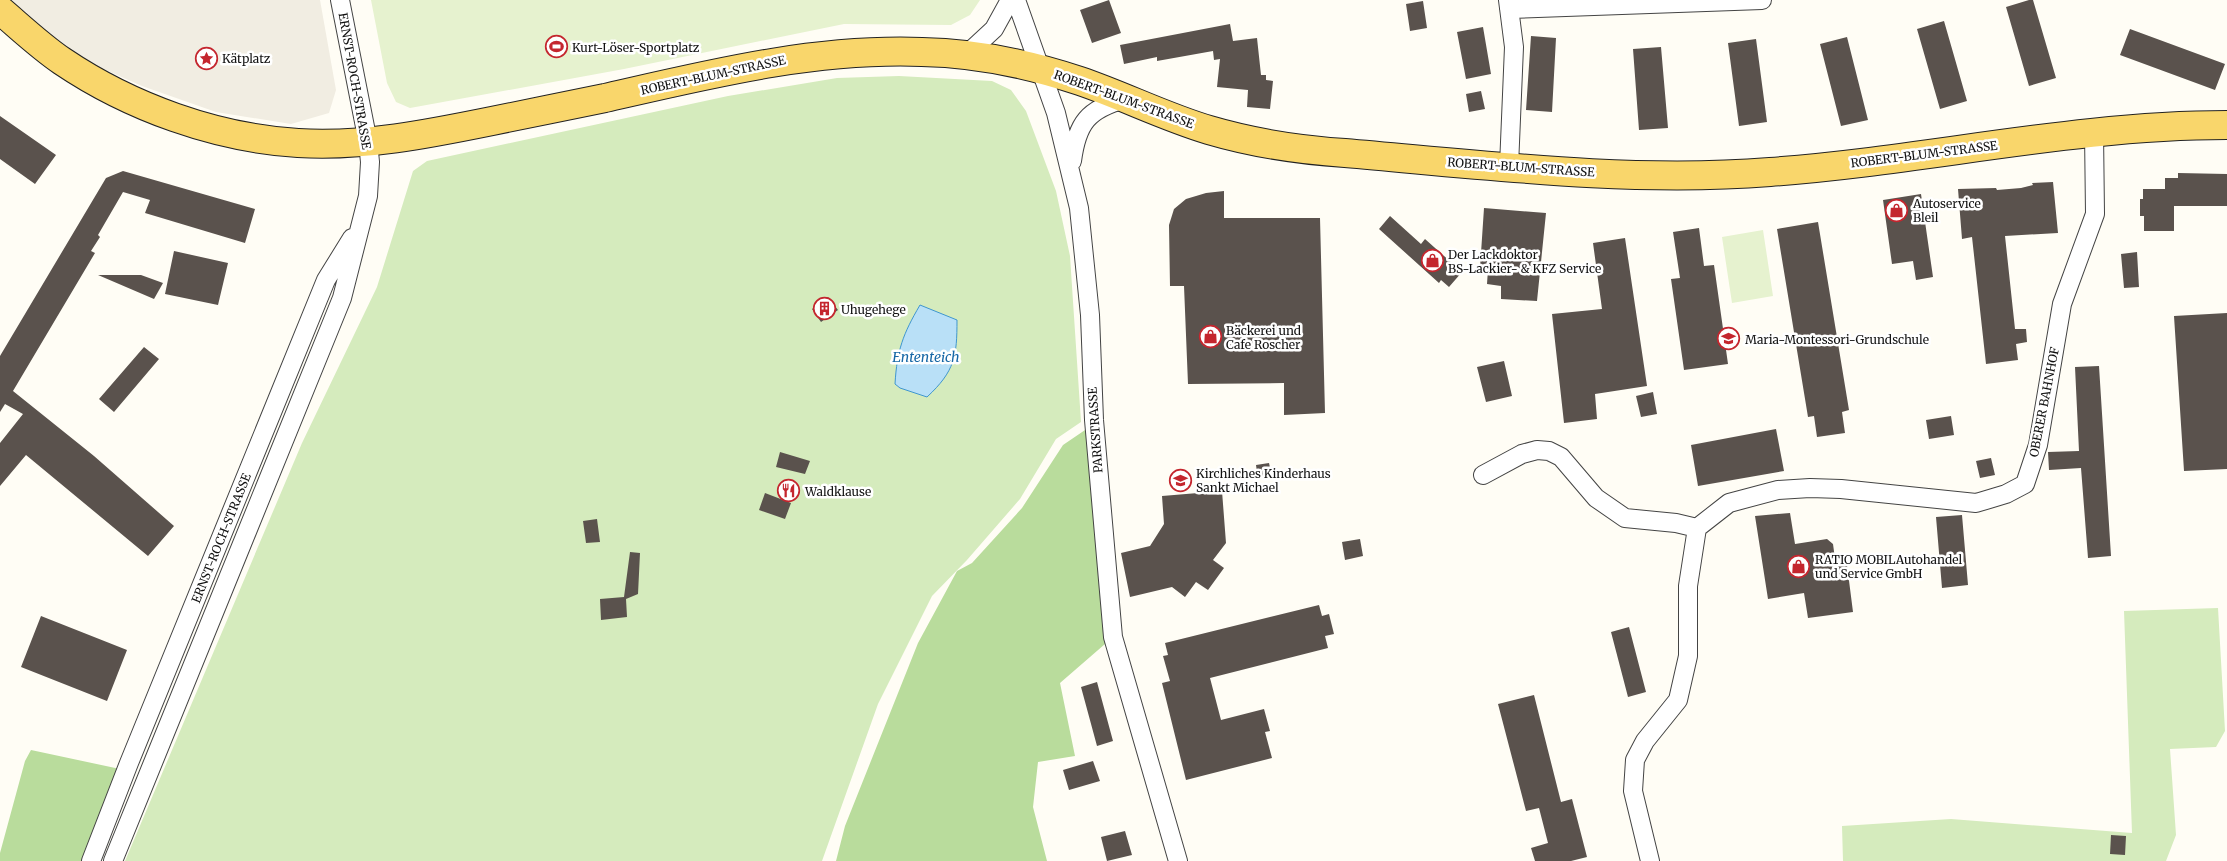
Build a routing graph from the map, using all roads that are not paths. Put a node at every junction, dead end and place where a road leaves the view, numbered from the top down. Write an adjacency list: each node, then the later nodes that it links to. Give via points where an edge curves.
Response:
1 (340, 0): 12 (street, ERNST-ROCH-STRASSE)
2 (1010, 0): 7 (street, via 994,30)
3 (1016, 0): 8 (street, PARKSTRASSE)
4 (1762, 0): 5 (street)
5 (1508, 5): 13 (street, via 1514,47)
6 (0, 10): 12 (main road, ROBERT-BLUM-STRASSE, via 59,60 161,112 212,129 262,139 298,143)
7 (967, 54): 8 (main road, ROBERT-BLUM-STRASSE); 12 (main road, ROBERT-BLUM-STRASSE, via 877,51 787,59 450,130)
8 (1042, 69): 9 (main road, ROBERT-BLUM-STRASSE); 14 (street, PARKSTRASSE)
9 (1125, 99): 13 (main road, ROBERT-BLUM-STRASSE, via 1215,132 1262,142 1339,153); 14 (street, via 1105,104 1088,118 1077,136)
10 (2227, 125): 11 (main road, ROBERT-BLUM-STRASSE, via 2153,126)
11 (2094, 132): 13 (main road, ROBERT-BLUM-STRASSE, via 1760,173 1644,175); 17 (street, OBERER BAHNHOF, via 2095,214 2062,304 2038,445 2025,484 1976,503 1841,489 1778,490 1728,503)
12 (368, 142): 15 (street, ERNST-ROCH-STRASSE, via 369,186)
13 (1508, 166)
14 (1072, 169): 20 (street, PARKSTRASSE, via 1085,249 1093,407 1112,637)
15 (362, 220): 18 (street, ERNST-ROCH-STRASSE, via 326,280); 19 (street, ERNST-ROCH-STRASSE, via 342,298)
16 (1483, 475): 17 (street, via 1522,454 1549,451 1561,457 1596,498 1625,518)
17 (1697, 528): 21 (street, via 1688,586 1688,656 1678,700 1645,740 1635,760 1633,791)
18 (91, 861)
19 (113, 861)
20 (1178, 861)
21 (1650, 861)

